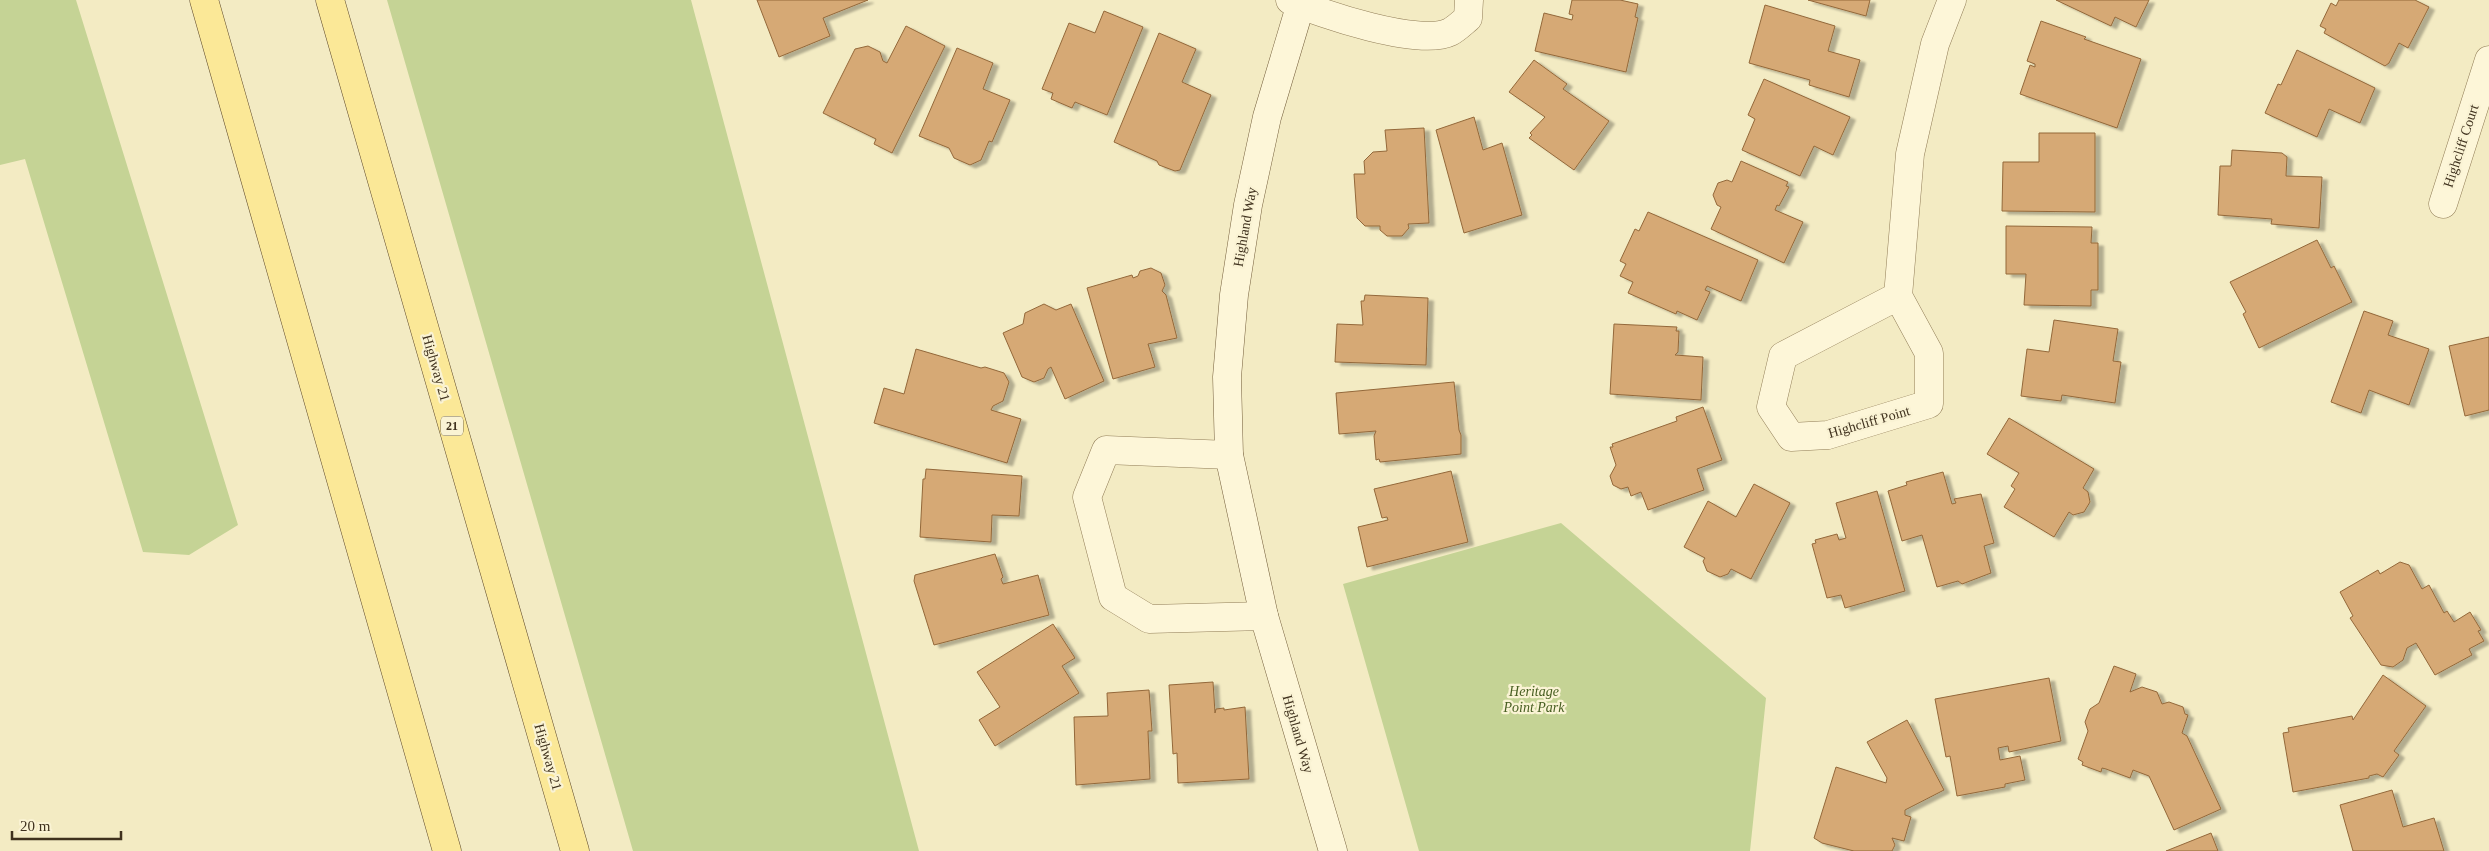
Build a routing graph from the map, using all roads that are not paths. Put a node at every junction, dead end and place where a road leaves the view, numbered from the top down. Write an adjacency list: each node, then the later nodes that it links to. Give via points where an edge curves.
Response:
1 (204, 0): 11 (main road)
2 (330, 0): 12 (main road, Highway 21 / 21)
3 (1469, 0): 5 (street, Highland Way, via 1468,18 1449,33 1418,37 1382,30)
4 (1952, 0): 8 (street, via 1935,44 1910,154)
5 (1298, 2): 9 (street, Highland Way, via 1267,117 1248,205 1234,295 1227,377)
6 (2489, 60): 7 (street, Highcliff Court)
7 (2443, 204)
8 (1898, 296): 8 (street, Highcliff Point, via 1782,356 1772,407 1790,437 1828,435 1929,404 1928,353)
9 (1229, 455): 10 (street, Highland Way); 10 (street, via 1106,450 1087,496 1113,597 1149,619)
10 (1264, 616): 13 (street, Highland Way)
11 (447, 851)
12 (575, 851)
13 (1333, 851)

